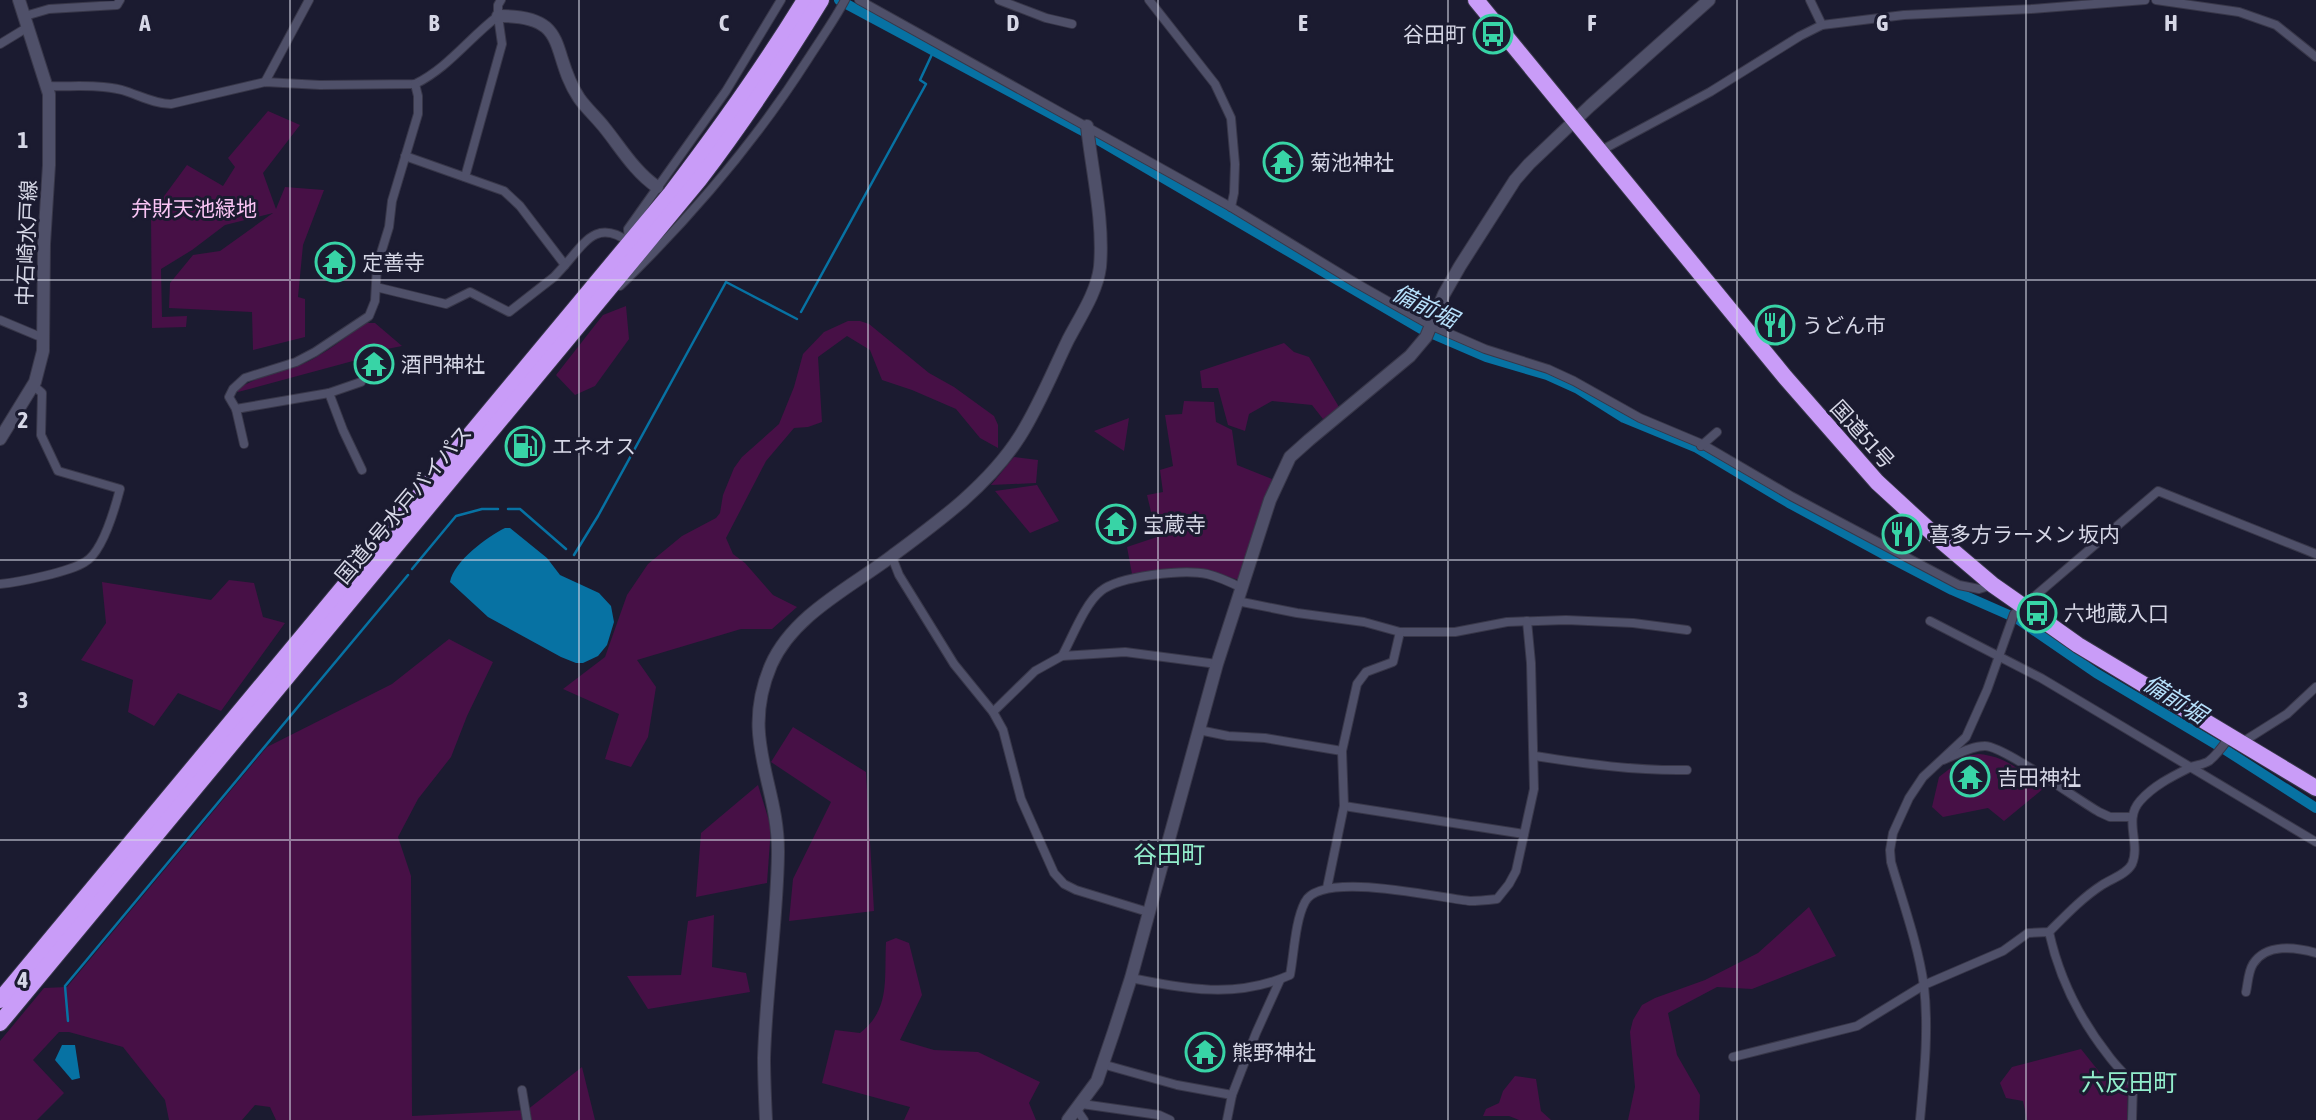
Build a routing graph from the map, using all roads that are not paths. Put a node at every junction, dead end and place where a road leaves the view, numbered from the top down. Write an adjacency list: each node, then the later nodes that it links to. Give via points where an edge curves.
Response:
1 (19, 0): 18 (street, 中石崎水戸線)
2 (120, 0): 18 (street, via 117,5 62,8)
3 (309, 0): 23 (street)
4 (501, 0): 17 (street)
5 (781, 0): 31 (street, via 726,91)
6 (805, 0): 33 (highway, 国道6号水戸バイパス, via 720,129)
7 (821, 0): 37 (highway, 国道6号水戸バイパス, via 736,132)
8 (859, 0): 27 (street)
9 (999, 0): 19 (street)
10 (1149, 0): 32 (street, via 1215,84 1231,118 1235,164)
11 (1476, 0): 26 (highway, 国道51号)
12 (1709, 0): 26 (street)
13 (1810, 0): 20 (street)
14 (2145, 0): 20 (street, via 1904,15)
15 (2156, 0): 22 (street, via 2239,12 2276,25)
16 (843, 3): 37 (street, via 793,82 727,170 650,256)
17 (498, 16): 24 (street, via 460,53); 30 (street, via 502,44); 31 (street, via 528,17 552,34 579,98 634,167)
18 (26, 22): 21 (street); 25 (street, 中石崎水戸線)
19 (1072, 24)
20 (1822, 26): 28 (street)
21 (0, 44)
22 (2316, 57)
23 (265, 82): 24 (street); 25 (street, via 171,104 106,87)
24 (415, 84): 29 (street, via 418,114)
25 (48, 86): 39 (street, 中石崎水戸線)
26 (1575, 121): 28 (highway, 国道51号); 38 (street, via 1515,180 1460,266)
27 (1088, 133): 32 (street); 50 (street, via 1101,239 1099,271 1088,300 1010,450 962,502)
28 (1600, 152): 52 (highway, 国道51号, via 1877,482)
29 (405, 156): 30 (street); 35 (street, via 377,266)
30 (465, 177): 34 (street, via 513,198)
31 (657, 187): 33 (street, via 628,229)
32 (1231, 207): 38 (street)
33 (629, 242): 34 (street, via 618,234 597,233 589,236); 84 (highway, 国道6号水戸バイパス)
34 (565, 265): 35 (street, via 509,312 470,292 446,304)
35 (376, 288): 43 (street, via 369,316 296,362 246,378 229,397)
36 (0, 320): 39 (street)
37 (581, 323): 85 (highway, 国道6号水戸バイパス)
38 (1428, 330): 47 (street, via 1548,369); 53 (street, via 1410,356 1290,457 1269,500)
39 (43, 338): 41 (street, 中石崎水戸線, via 41,365)
40 (361, 383): 42 (street)
41 (33, 385): 45 (street, 中石崎水戸線); 51 (street, via 42,393 41,435 58,471 120,489 113,517 96,551 84,563)
42 (329, 393): 43 (street); 48 (street)
43 (236, 408): 46 (street)
44 (1717, 432): 47 (street)
45 (0, 439)
46 (244, 444)
47 (1701, 445): 52 (street, via 1959,584 1979,589)
48 (362, 470)
49 (2316, 554): 54 (street, via 2158,491)
50 (891, 557): 63 (street, via 954,664); 92 (street, via 798,628 772,662 762,689 758,739 778,851 764,1059)
51 (0, 584)
52 (1993, 585): 54 (highway, 国道51号)
53 (1240, 594): 58 (street, via 1297,613); 60 (street, via 1223,579 1204,573 1122,581 1101,590 1092,600); 61 (street)
54 (2023, 606): 59 (street, via 2014,614); 65 (highway, 国道51号)
55 (1527, 621): 57 (street, via 1633,623); 58 (street, via 1455,632); 67 (street)
56 (1930, 621): 59 (street)
57 (1687, 630)
58 (1400, 632): 66 (street, via 1393,662 1366,672 1357,684)
59 (2000, 655): 68 (street, via 1966,737); 69 (street)
60 (1062, 656): 61 (street, via 1125,652); 63 (street, via 1035,671)
61 (1217, 664): 64 (street)
62 (2316, 687): 65 (street, via 2287,714)
63 (993, 712): 77 (street, via 1003,730 1021,799 1058,879 1084,894)
64 (1199, 730): 66 (street); 77 (street)
65 (2228, 745): 69 (street, via 2206,763); 71 (highway, 国道51号)
66 (1342, 751): 72 (street)
67 (1535, 756): 70 (street, via 1648,771); 74 (street, via 1535,789)
68 (1939, 761): 73 (street, via 1990,747 2104,815); 82 (street, via 1909,798 1890,850)
69 (2193, 766): 73 (street, via 2154,788); 75 (street)
70 (1687, 770)
71 (2316, 788)
72 (1344, 806): 74 (street); 76 (street)
73 (2132, 817): 78 (street, via 2133,858 2128,870 2098,887)
74 (1524, 834): 76 (street, via 1516,871 1497,899 1470,901 1370,887)
75 (2316, 842)
76 (1327, 888): 81 (street, via 1312,892 1305,900 1290,975)
77 (1148, 912): 80 (street)
78 (2049, 932): 82 (street, via 2028,933 2003,951); 96 (street, via 2060,973 2077,1008 2108,1056 2133,1084)
79 (2316, 953): 83 (street, via 2299,948 2263,953 2253,964)
80 (1131, 978): 81 (street, via 1186,989 1224,990); 87 (street)
81 (1280, 980): 89 (street)
82 (1924, 985): 86 (street, via 1857,1026); 95 (street, via 1926,1048)
83 (2246, 992)
84 (0, 1000)
85 (0, 1023)
86 (1733, 1057)
87 (1102, 1065): 89 (street); 90 (street)
88 (522, 1090): 91 (street)
89 (1232, 1095): 94 (street)
90 (1078, 1113): 93 (street, via 1159,1115)
91 (527, 1120)
92 (766, 1120)
93 (1170, 1120)
94 (1227, 1120)
95 (1920, 1120)
96 (2132, 1120)

